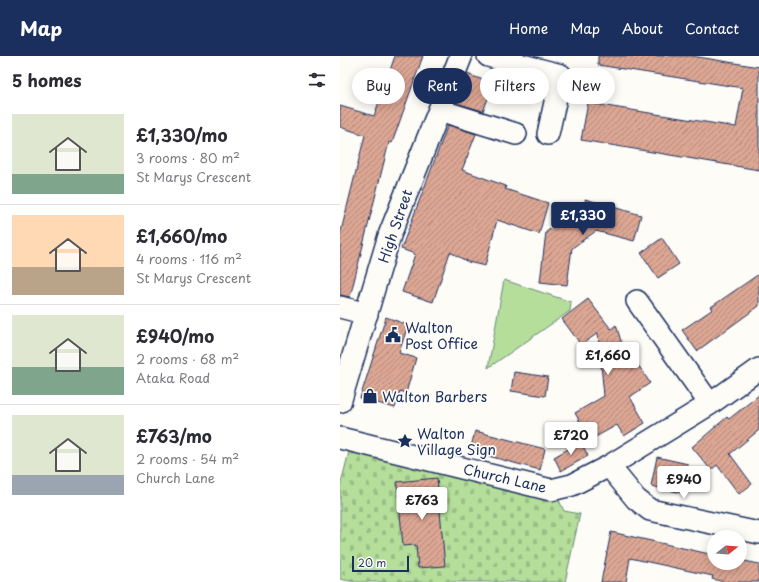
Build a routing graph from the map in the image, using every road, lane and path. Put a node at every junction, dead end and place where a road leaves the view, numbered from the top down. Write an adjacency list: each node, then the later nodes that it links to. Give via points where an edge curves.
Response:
1 (461, 56): 3 (street, High Street)
2 (488, 56): 5 (street, via 561,75)
3 (439, 110): 4 (street); 8 (street, High Street, via 390,234)
4 (516, 134)
5 (548, 134)
6 (637, 301): 11 (street)
7 (340, 307): 8 (street)
8 (367, 314): 10 (street, High Street)
9 (759, 369): 11 (street, Church Lane)
10 (340, 400)
11 (710, 404): 13 (street, Church Lane)
12 (340, 438): 13 (street, Church Lane, via 550,490 572,486)
13 (609, 466): 14 (street, via 636,499 650,510)
14 (759, 533)

